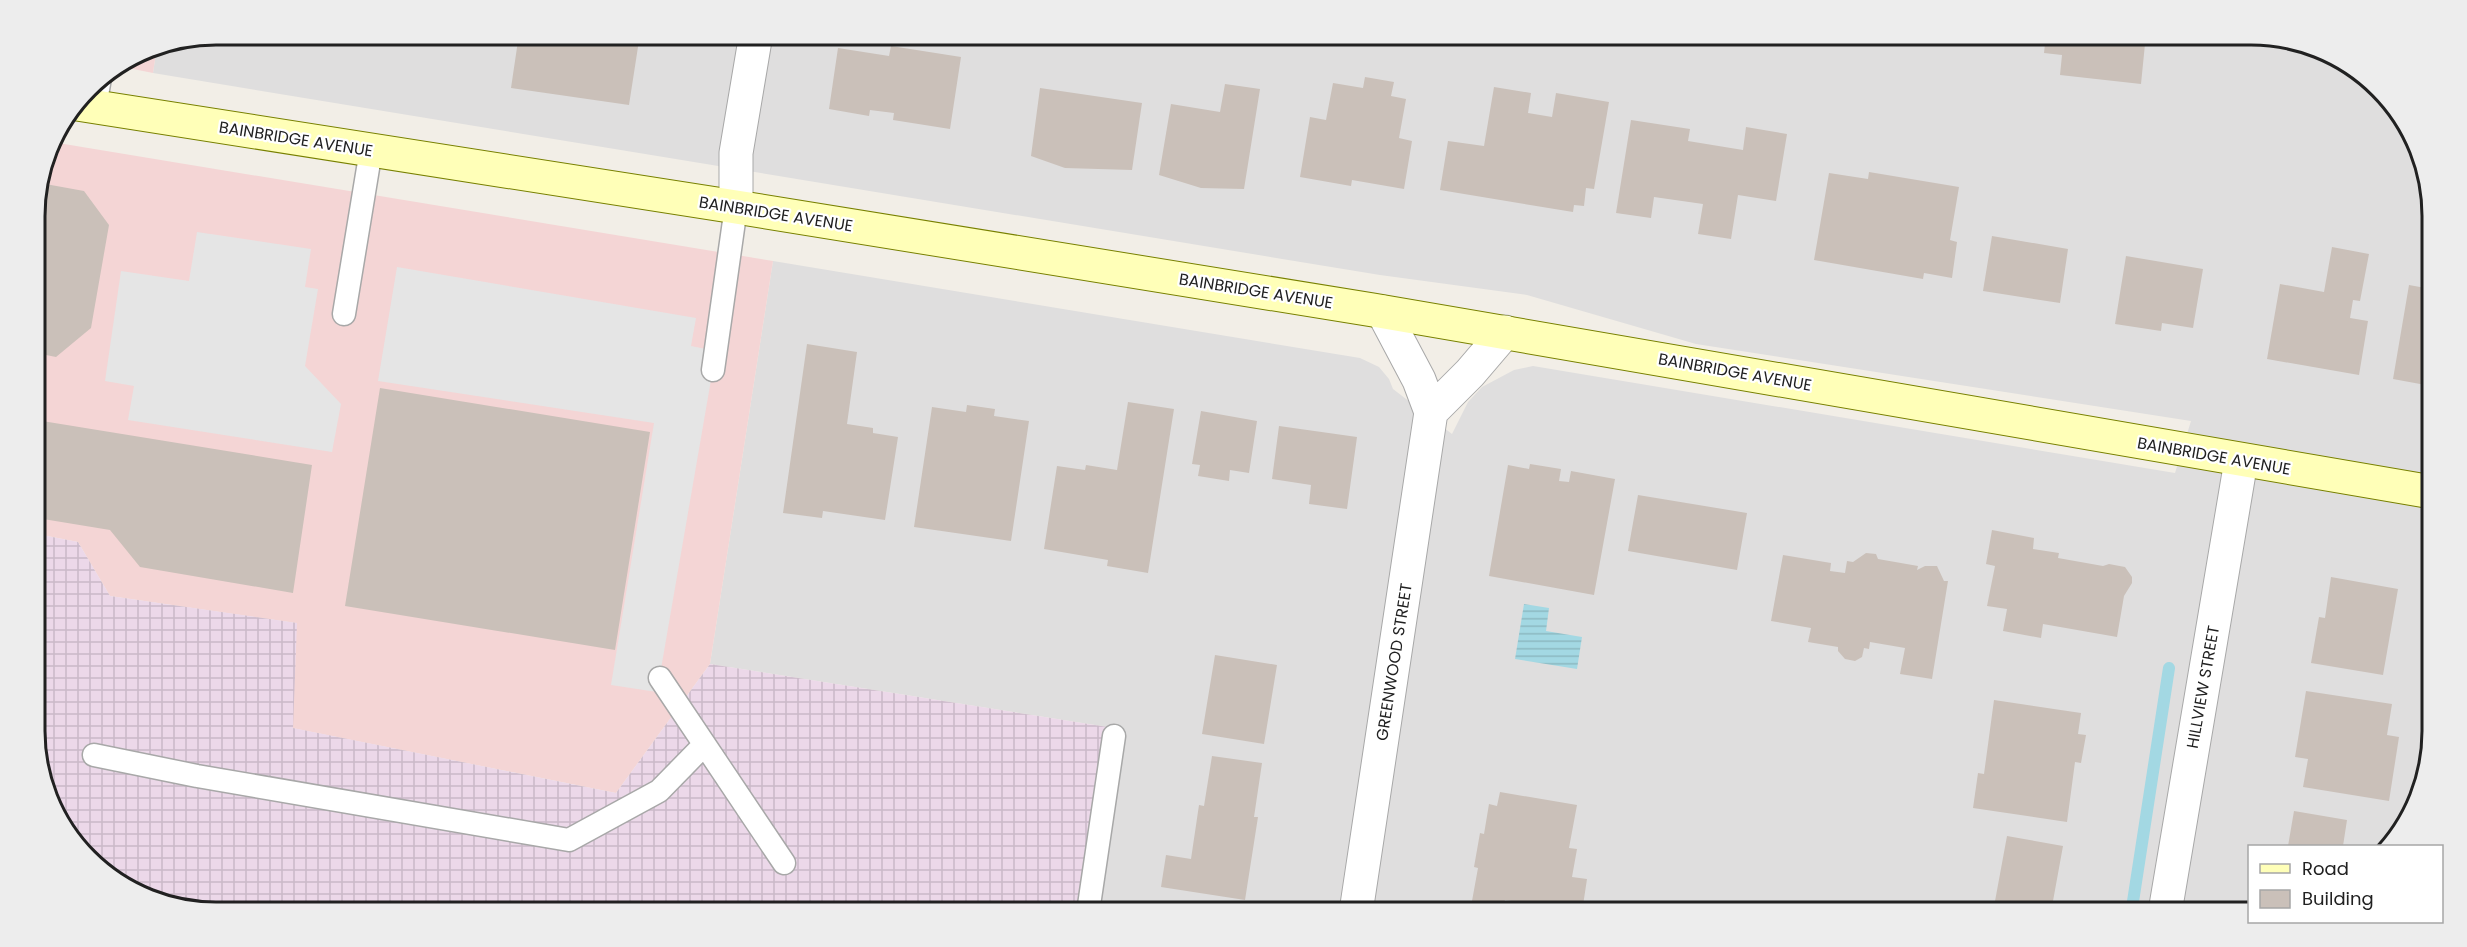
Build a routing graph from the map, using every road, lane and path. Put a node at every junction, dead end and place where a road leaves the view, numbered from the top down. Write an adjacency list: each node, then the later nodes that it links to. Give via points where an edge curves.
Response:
1 (754, 45): 4 (street, via 736,153)
2 (93, 98): 3 (street, BAINBRIDGE AVENUE)
3 (371, 150): 4 (street, BAINBRIDGE AVENUE); 6 (lane)
4 (736, 207): 5 (street, BAINBRIDGE AVENUE); 8 (lane)
5 (1383, 312): 7 (street, BAINBRIDGE AVENUE); 9 (street, GREENWOOD STREET, via 1419,380)
6 (344, 314)
7 (1505, 332): 9 (street); 10 (street, BAINBRIDGE AVENUE)
8 (713, 370)
9 (1431, 412): 18 (street, GREENWOOD STREET)
10 (2241, 461): 11 (street, BAINBRIDGE AVENUE); 19 (street, HILLVIEW STREET)
11 (2422, 490)
12 (660, 678): 14 (lane)
13 (1114, 736): 17 (lane)
14 (704, 745): 15 (lane, via 658,791 569,840); 16 (lane)
15 (94, 755)
16 (784, 863)
17 (1089, 902)
18 (1358, 902)
19 (2168, 902)

